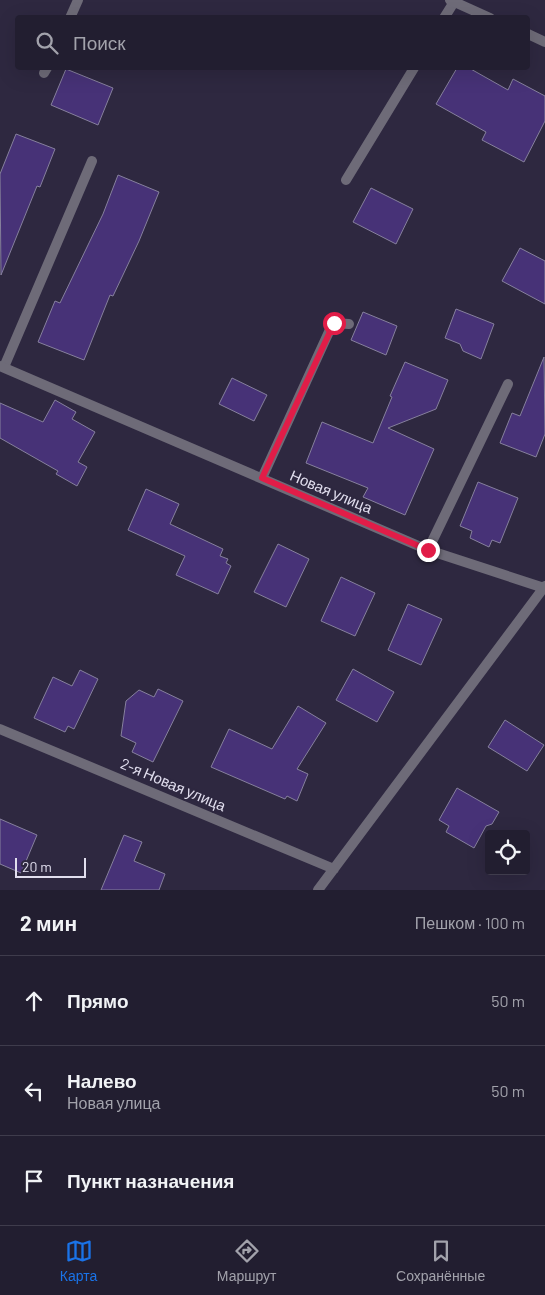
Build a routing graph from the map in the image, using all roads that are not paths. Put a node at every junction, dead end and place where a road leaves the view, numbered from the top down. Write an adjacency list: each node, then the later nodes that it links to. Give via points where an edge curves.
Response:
1 (78, 0): 3 (street)
2 (452, 1): 4 (street); 5 (street)
3 (71, 15)
4 (445, 15)
5 (483, 15)
6 (530, 35): 7 (street)
7 (545, 42)
8 (413, 70): 10 (street)
9 (92, 162): 12 (street)
10 (346, 180)
11 (349, 324): 14 (street, via 334,323)
12 (2, 366): 14 (street, Новая улица)
13 (508, 384): 15 (street)
14 (262, 478): 15 (street, Новая улица)
15 (428, 550): 16 (street, Новая улица)
16 (544, 587): 18 (street)
17 (0, 729): 18 (street, 2-я Новая улица)
18 (334, 869): 19 (street)
19 (318, 890)

